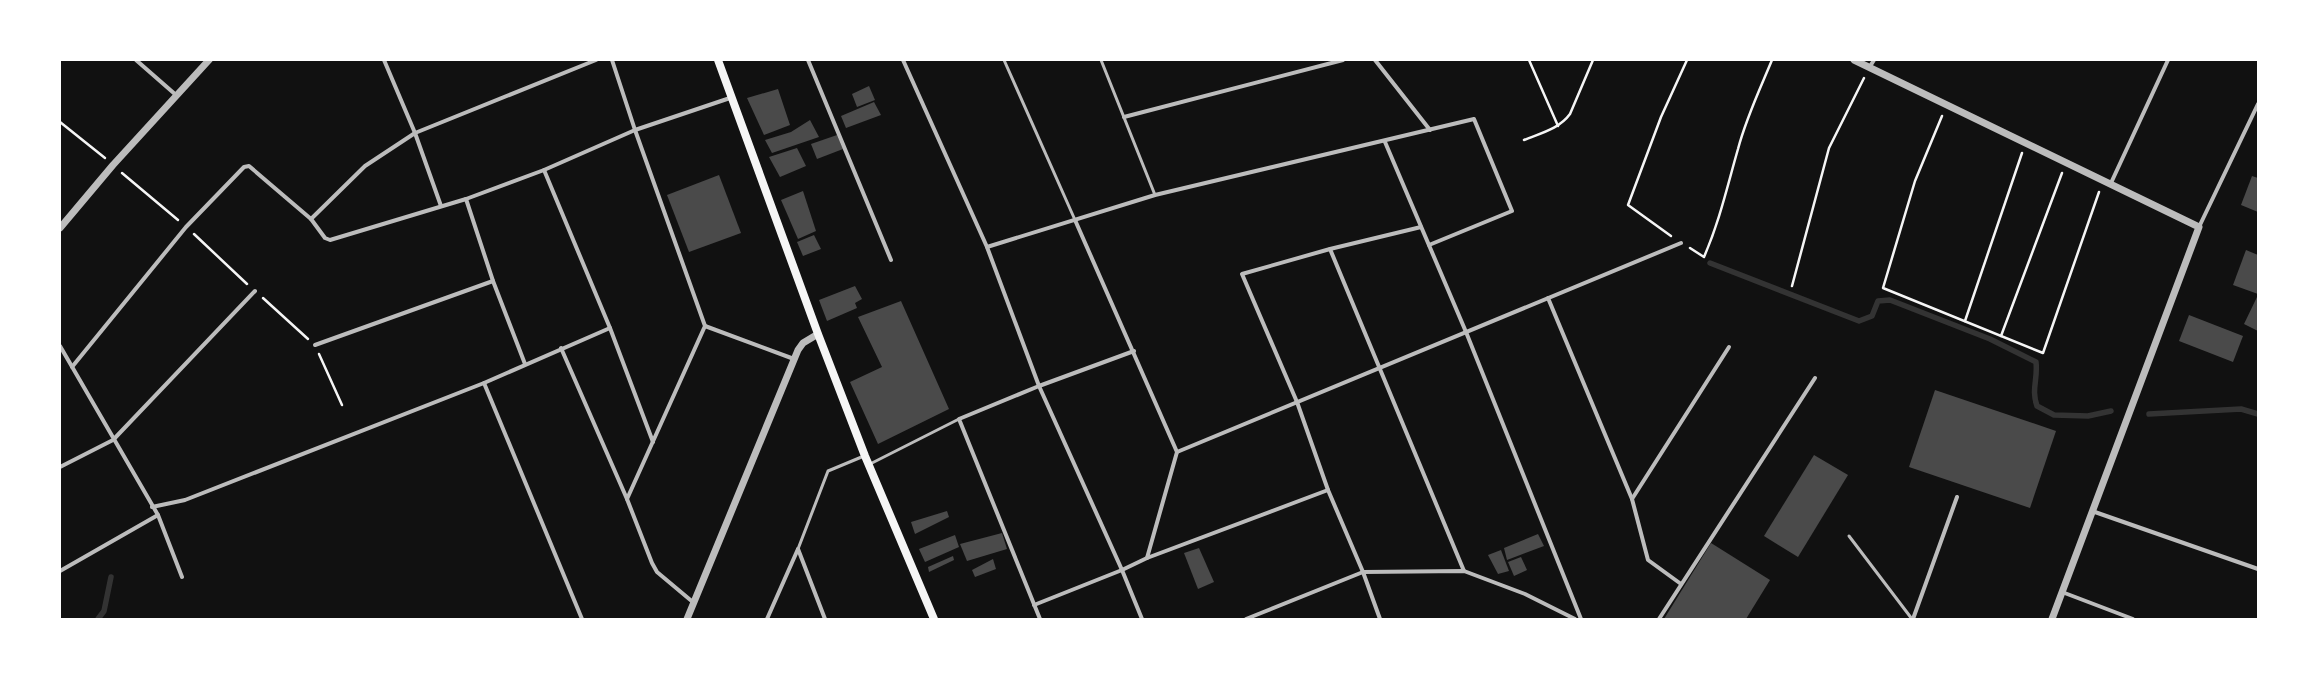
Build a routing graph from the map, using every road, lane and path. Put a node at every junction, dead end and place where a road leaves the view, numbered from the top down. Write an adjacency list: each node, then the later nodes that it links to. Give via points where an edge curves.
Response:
1 (136, 60): 21 (street)
2 (209, 60): 21 (street)
3 (384, 60): 30 (street)
4 (596, 60): 30 (street)
5 (612, 60): 28 (street)
6 (718, 60): 22 (main road)
7 (808, 60): 52 (street)
8 (903, 60): 50 (street)
9 (1004, 60): 43 (lane)
10 (1101, 60): 25 (lane)
11 (1343, 60): 25 (street)
12 (1375, 60): 29 (street)
13 (1529, 60): 27 (path)
14 (1593, 60): 27 (path, via 1570,114)
15 (1687, 60): 48 (path, via 1661,117 1628,205)
16 (1772, 60): 48 (path, via 1748,118 1718,224 1704,257)
17 (1854, 60): 20 (street)
18 (1874, 60): 20 (street)
19 (2168, 60): 38 (street)
20 (1870, 68): 23 (street); 54 (path, via 1829,148)
21 (176, 95): 35 (street)
22 (730, 98): 28 (street); 61 (main road)
23 (1947, 104): 33 (street); 57 (path, via 1915,181 1883,288)
24 (2258, 104): 46 (street)
25 (1124, 117): 39 (lane)
26 (60, 122): 35 (path)
27 (1558, 126): 31 (path)
28 (635, 130): 36 (street); 58 (street)
29 (1430, 130): 32 (street); 49 (street, via 1474,119 1512,211)
30 (415, 133): 41 (street); 42 (street, via 365,166)
31 (1524, 140)
32 (1385, 142): 39 (street); 45 (street)
33 (2026, 142): 34 (street); 57 (path)
34 (2067, 162): 37 (street); 62 (path)
35 (113, 165): 44 (path); 47 (street)
36 (544, 170): 40 (street); 59 (street)
37 (2104, 180): 38 (street); 62 (path, via 2043,353)
38 (2111, 183): 46 (street)
39 (1155, 195): 43 (street)
40 (466, 199): 41 (street); 53 (street)
41 (441, 206): 42 (street, via 330,240 325,238)
42 (311, 219): 44 (street, via 249,166 244,167)
43 (1075, 220): 50 (street); 67 (street)
44 (186, 227): 55 (path); 70 (street)
45 (1421, 227): 49 (street); 51 (street)
46 (2198, 227): 89 (street)
47 (60, 228)
48 (1681, 242): 56 (street)
49 (1429, 245): 60 (street)
50 (987, 247): 74 (street)
51 (1330, 249): 71 (street); 75 (street, via 1242,274)
52 (891, 260)
53 (493, 281): 63 (street); 69 (street)
54 (1792, 286)
55 (255, 291): 63 (path); 78 (street)
56 (1548, 298): 60 (street); 87 (street)
57 (1965, 321): 62 (path)
58 (705, 326): 68 (street); 79 (street)
59 (610, 328): 65 (street); 79 (street)
60 (1466, 332): 71 (street); 114 (street)
61 (818, 334): 68 (street, via 803,343); 81 (main road)
62 (2001, 336)
63 (315, 345): 76 (path)
64 (60, 346): 70 (street)
65 (561, 348): 69 (street); 86 (street)
66 (1730, 348): 87 (street)
67 (1134, 351): 74 (street); 80 (street)
68 (794, 359): 102 (street)
69 (525, 364): 73 (street)
70 (72, 367): 78 (street)
71 (1380, 368): 75 (street); 96 (street)
72 (1815, 378): 100 (street)
73 (484, 383): 88 (street, via 185,500); 104 (street)
74 (1039, 386): 77 (street); 95 (street)
75 (1297, 402): 80 (street); 84 (street)
76 (342, 405)
77 (960, 419): 82 (lane); 103 (street)
78 (113, 440): 83 (street); 88 (street)
79 (652, 442): 86 (street)
80 (1177, 452): 93 (street)
81 (866, 456): 82 (main road); 92 (lane, via 828,471)
82 (869, 464): 108 (main road)
83 (60, 467)
84 (1328, 490): 93 (street); 98 (street)
85 (1957, 497): 116 (street)
86 (627, 499): 102 (street, via 655,568)
87 (1632, 499): 100 (street, via 1648,560)
88 (152, 507): 90 (street)
89 (2092, 511): 94 (street); 101 (street)
90 (158, 515): 97 (street); 99 (street)
91 (1849, 536): 116 (lane)
92 (798, 549): 106 (street); 107 (street)
93 (1148, 558): 95 (street)
94 (2258, 569)
95 (1122, 570): 103 (street); 110 (street)
96 (1464, 570): 98 (street); 113 (street, via 1525,594)
97 (60, 571)
98 (1363, 572): 111 (street); 112 (street)
99 (182, 577)
100 (1681, 584): 115 (street)
101 (2062, 592): 117 (street); 118 (street)
102 (694, 603): 105 (street)
103 (1034, 605): 109 (street)
104 (582, 619)
105 (687, 619)
106 (767, 619)
107 (825, 619)
108 (934, 619)
109 (1040, 619)
110 (1142, 619)
111 (1246, 619)
112 (1380, 619)
113 (1574, 619)
114 (1581, 619)
115 (1658, 619)
116 (1912, 619)
117 (2052, 619)
118 (2133, 619)

